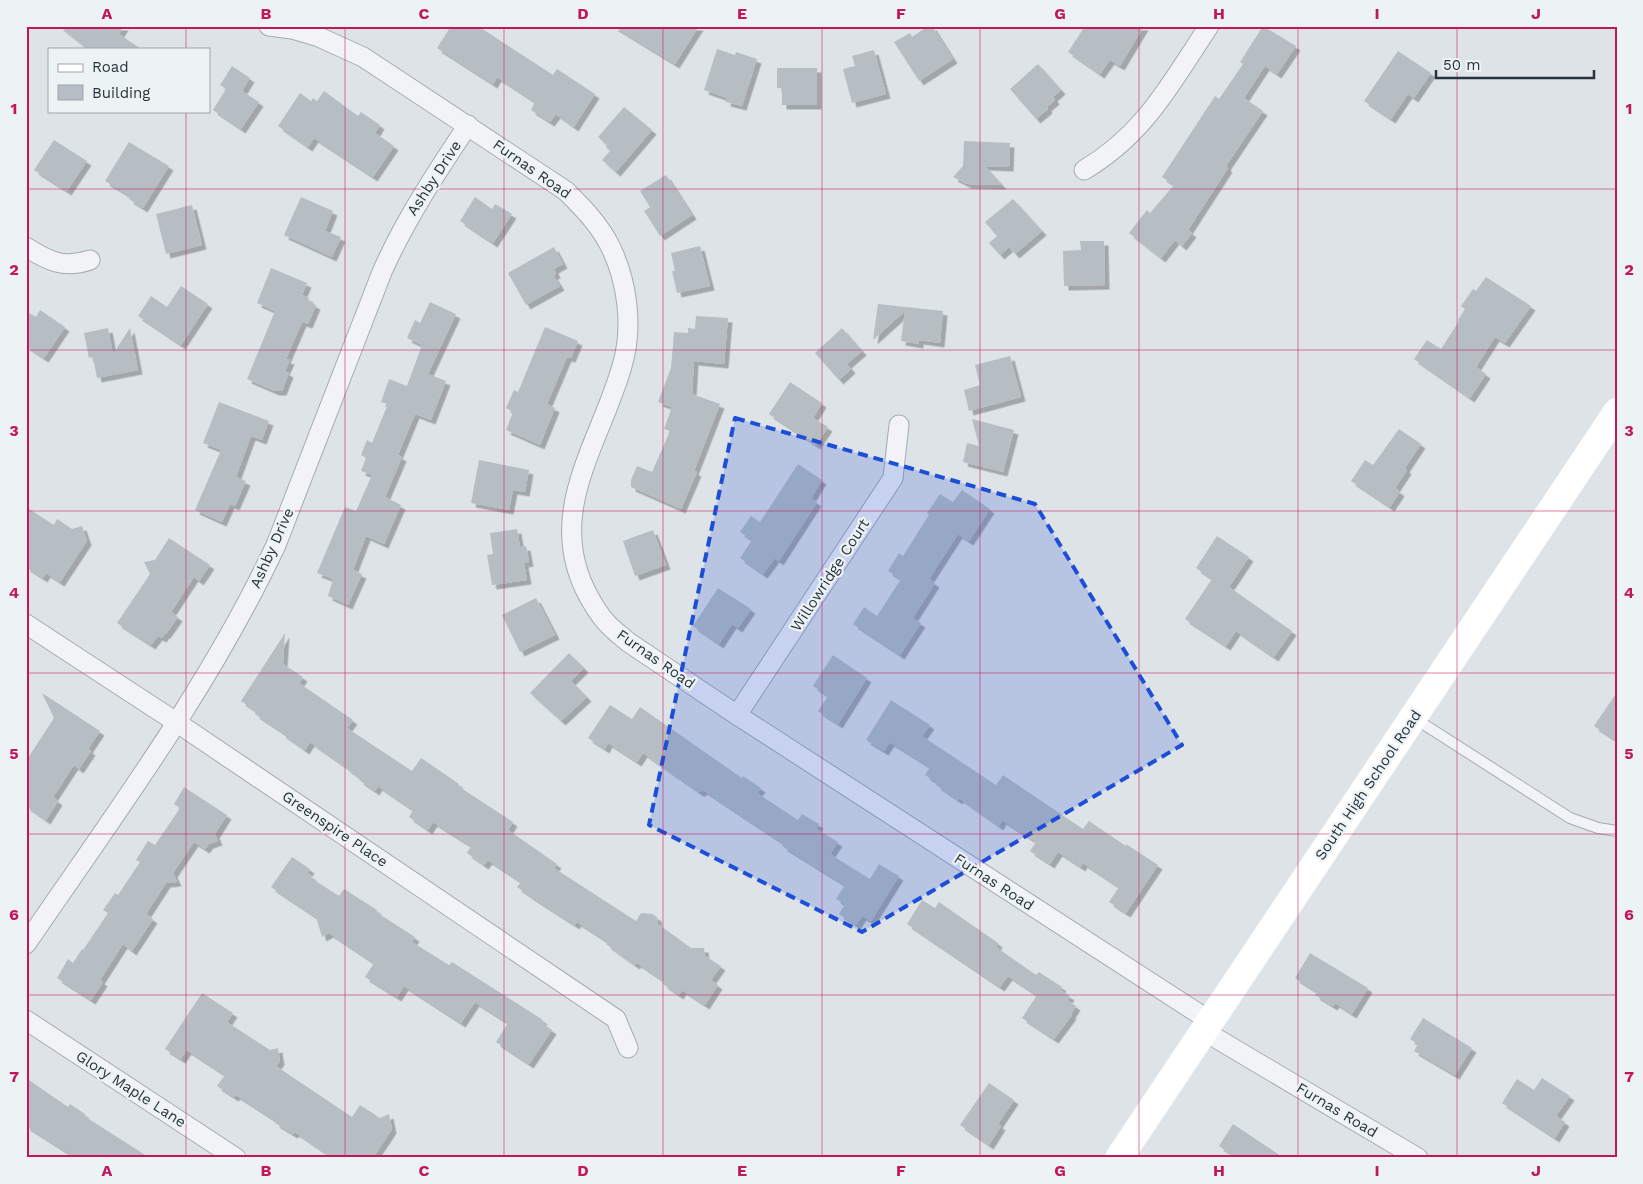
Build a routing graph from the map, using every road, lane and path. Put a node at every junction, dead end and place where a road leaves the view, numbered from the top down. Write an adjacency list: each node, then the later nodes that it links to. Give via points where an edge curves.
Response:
1 (269, 26): 3 (street, Furnas Road, via 319,37 363,57)
2 (1209, 26): 4 (street, via 1143,122 1119,146)
3 (468, 125): 10 (street, Furnas Road, via 578,202 608,242 624,288 627,336 623,364 580,476 573,504 573,553 581,581 613,630); 12 (street, Ashby Drive, via 394,245 276,546 204,681)
4 (1084, 170)
5 (26, 246): 6 (street, via 51,262 79,264)
6 (90, 260)
7 (1617, 412): 11 (main road, South High School Road)
8 (899, 425): 10 (street, Willowridge Court, via 893,478)
9 (26, 624): 12 (street, Greenspire Place)
10 (737, 715): 16 (street, Furnas Road)
11 (1413, 717): 13 (lane, via 1570,818); 16 (main road, South High School Road)
12 (176, 722): 14 (street, Ashby Drive); 17 (street, Greenspire Place, via 616,1019)
13 (1617, 831)
14 (26, 944)
15 (26, 1020): 18 (street, Glory Maple Lane)
16 (1207, 1026): 19 (main road, South High School Road); 20 (street, Furnas Road)
17 (628, 1048)
18 (236, 1158)
19 (1119, 1158)
20 (1418, 1158)

